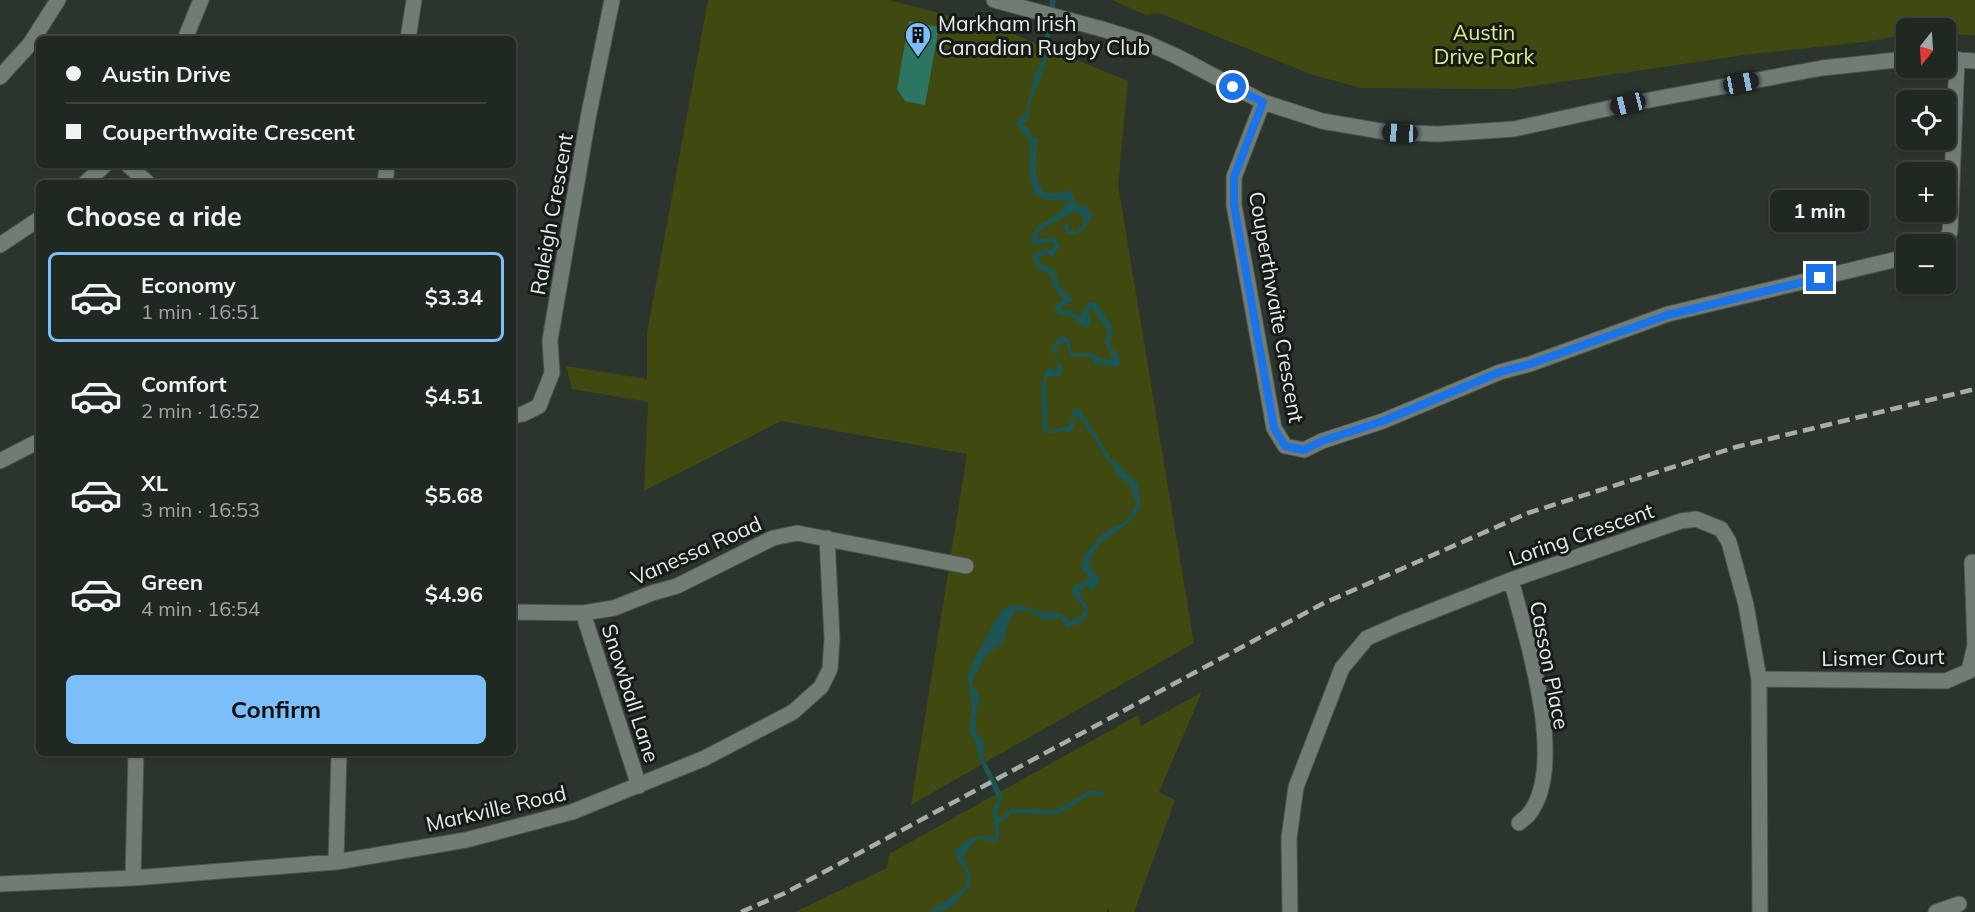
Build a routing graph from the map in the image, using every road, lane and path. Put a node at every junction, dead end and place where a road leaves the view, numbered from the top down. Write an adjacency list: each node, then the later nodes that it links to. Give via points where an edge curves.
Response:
1 (58, 0): 11 (street, via 30,44)
2 (201, 0): 6 (street)
3 (414, 0): 7 (street)
4 (612, 0): 22 (street, Raleigh Crescent, via 550,340 552,373 538,406)
5 (994, 0): 13 (street, via 1147,44)
6 (186, 36)
7 (408, 36)
8 (1956, 59): 10 (street)
9 (1896, 60): 13 (street, via 1822,68 1506,130 1386,132 1322,121)
10 (1975, 61)
11 (0, 77)
12 (1951, 78): 19 (street)
13 (1263, 102): 21 (street, Couperthwaite Crescent, via 1234,177 1234,205 1274,428 1285,446 1304,450 1500,372 1668,315)
14 (102, 168): 16 (street)
15 (131, 168): 17 (street)
16 (88, 180)
17 (145, 180)
18 (36, 221): 20 (street)
19 (1949, 234)
20 (0, 245)
21 (1896, 259)
22 (516, 415)
23 (36, 442): 24 (street)
24 (0, 460)
25 (827, 538): 27 (street, Vanessa Road); 30 (street, Vanessa Road, via 797,533 773,538 677,586 614,608); 34 (street, Markville Road, via 832,638 830,669 821,687 793,712 705,758)
26 (1972, 562): 31 (street, Lismer Court, via 1975,645 1969,671 1946,681)
27 (966, 566)
28 (1511, 580): 31 (street, Loring Crescent, via 1681,521 1696,519 1710,523 1729,542 1746,605); 35 (street, Casson Place, via 1530,652 1545,752 1544,778 1537,799); 40 (street, Loring Crescent, via 1376,633 1342,668 1296,787 1289,838)
29 (516, 612): 30 (street, Vanessa Road)
30 (583, 613): 34 (street, Snowball Lane)
31 (1759, 679): 41 (street, Loring Crescent)
32 (135, 756): 37 (street)
33 (339, 756): 36 (street)
34 (639, 786): 36 (street, Markville Road, via 573,812 515,828)
35 (1519, 823)
36 (336, 862): 37 (street, Markville Road)
37 (133, 878): 38 (street, Markville Road)
38 (0, 884)
39 (1959, 904): 42 (street)
40 (1290, 912)
41 (1760, 912)
42 (1936, 912)

